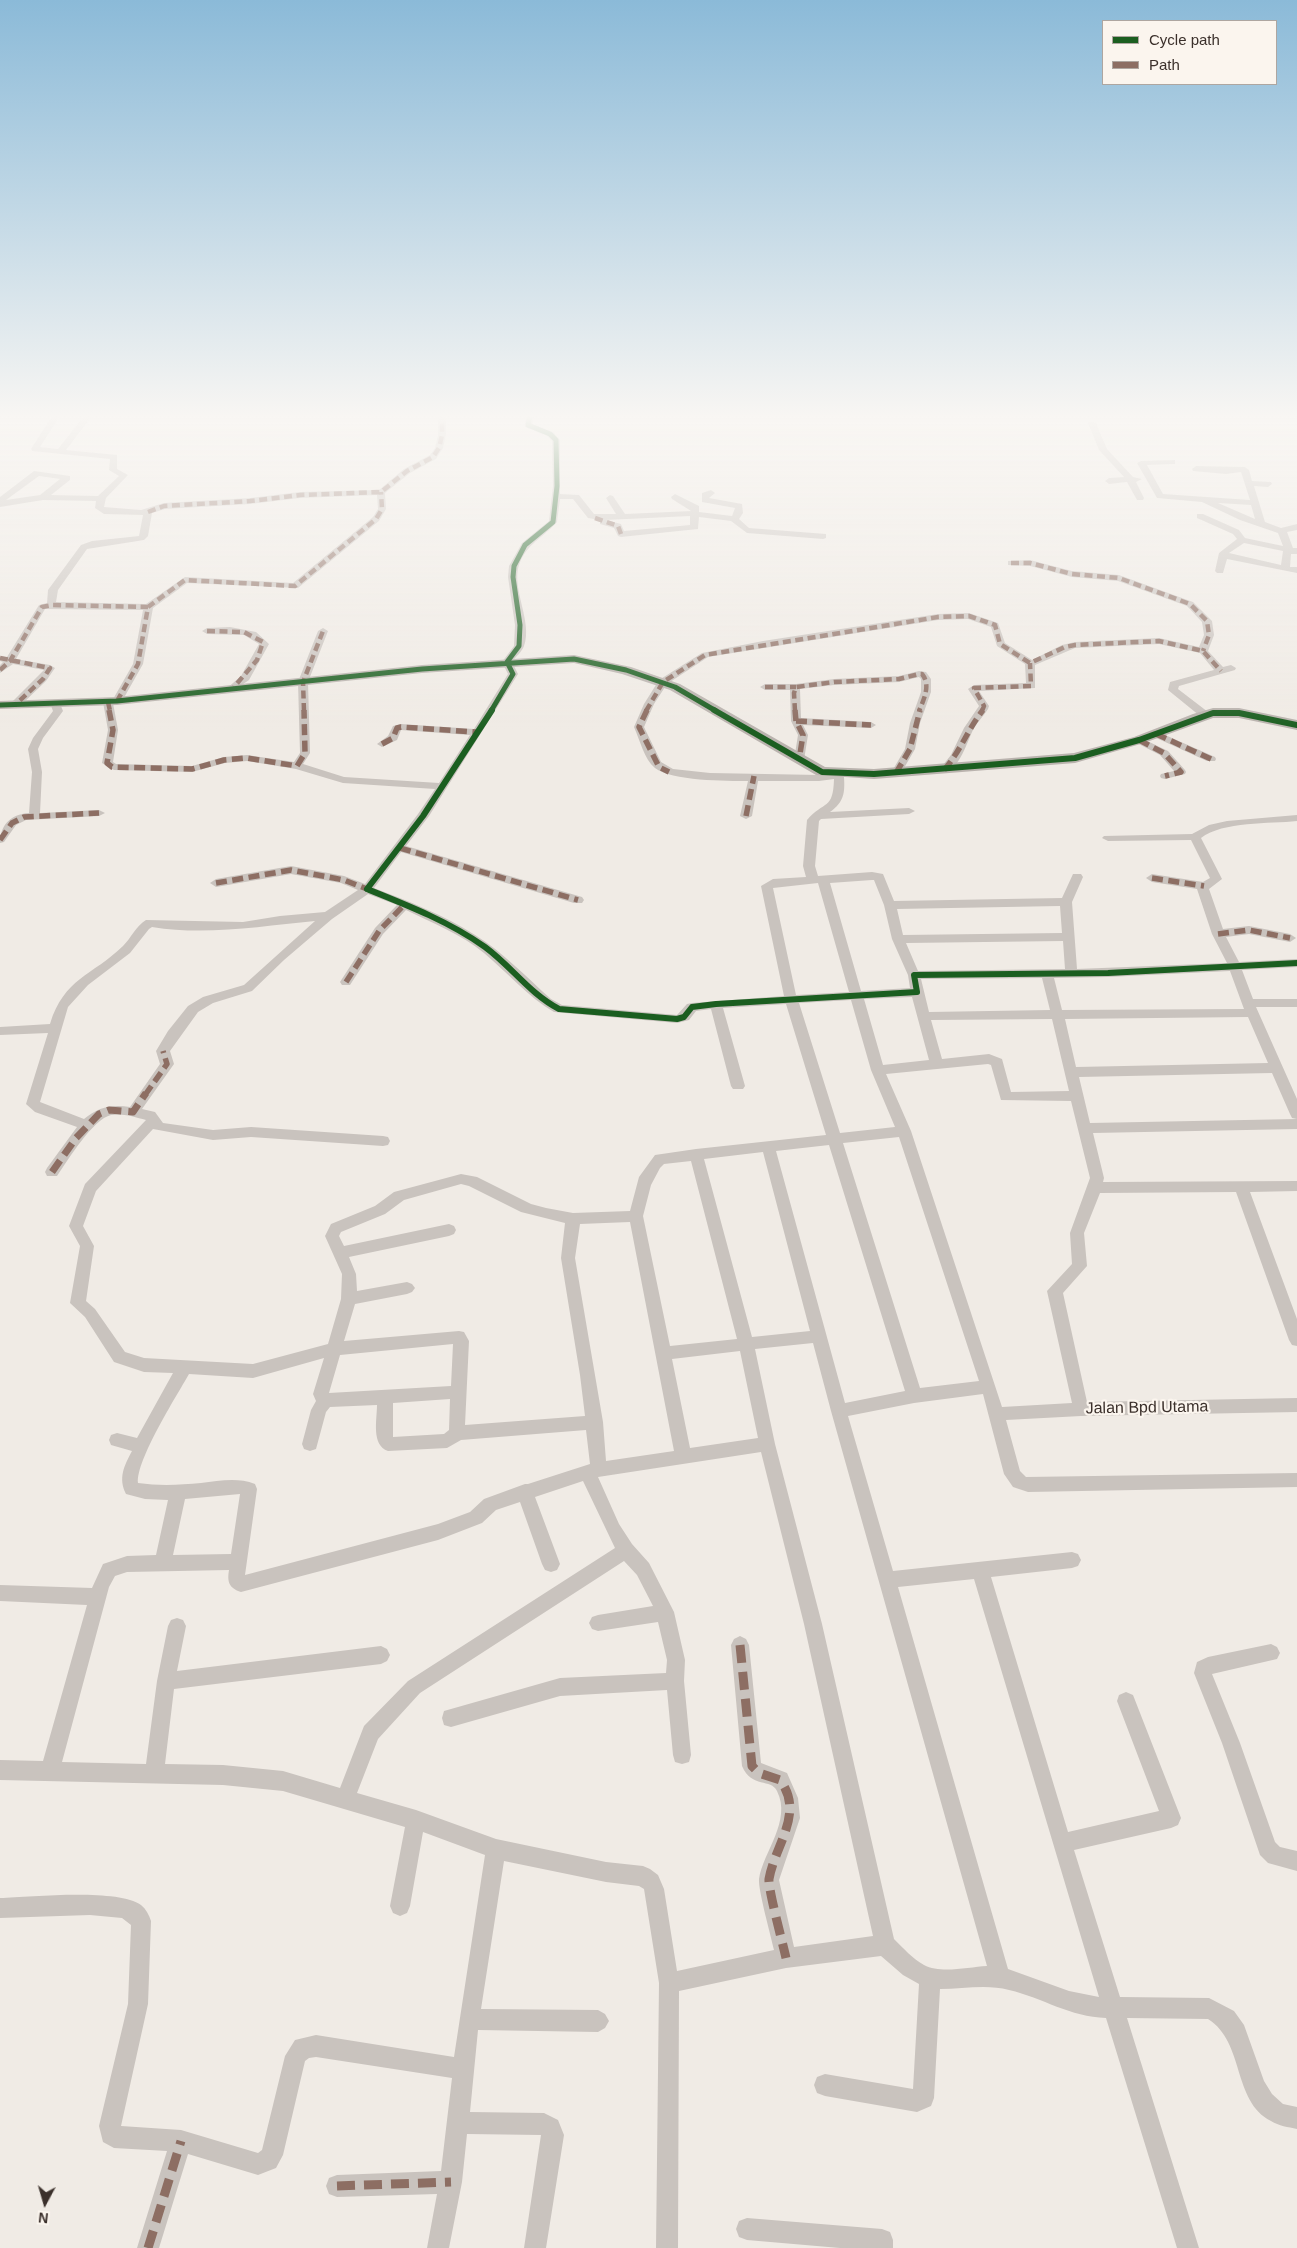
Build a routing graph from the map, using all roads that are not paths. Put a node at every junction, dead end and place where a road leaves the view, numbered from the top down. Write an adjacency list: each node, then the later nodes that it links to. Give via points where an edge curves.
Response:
1 (147, 521): 21 (street, via 141,538 84,547 53,590 50,602)
2 (374, 521): 22 (street, via 296,586 185,580)
3 (552, 521): 27 (street, via 525,545 514,566 519,646)
4 (600, 521): 5 (street, via 618,526 621,534 693,528)
5 (695, 521)
6 (736, 521): 13 (street, via 747,530)
7 (1211, 521): 14 (street, via 1236,532)
8 (1251, 521): 10 (street)
9 (1259, 521): 10 (street)
10 (1260, 524): 12 (street)
11 (1297, 527): 12 (street)
12 (1282, 531): 15 (street)
13 (823, 536)
14 (1242, 540): 15 (street); 16 (street)
15 (1293, 551): 18 (street, via 1286,554)
16 (1224, 554): 18 (street); 20 (street)
17 (1011, 563): 25 (street, via 1030,563 1072,574 1119,578 1190,604 1207,621 1209,635)
18 (1285, 569): 19 (street)
19 (1297, 570)
20 (1220, 571)
21 (53, 605): 22 (street); 26 (street, via 40,609)
22 (148, 607): 35 (street, via 138,664)
23 (207, 631): 34 (street, via 246,632 264,644 245,678)
24 (323, 632): 30 (street)
25 (1202, 651): 28 (street, via 1154,640 1083,644 1065,647); 38 (street, via 1226,669 1173,686 1181,697)
26 (5, 660): 29 (street); 37 (street, via 50,668 23,700)
27 (507, 662): 30 (street); 31 (street, via 584,660); 42 (street, via 513,674)
28 (1030, 663): 31 (street, via 1000,644 996,625 969,616 938,617 705,655); 49 (street, via 1031,686 973,689 984,709)
29 (0, 670)
30 (303, 682): 34 (street); 48 (street, via 305,753)
31 (663, 682): 47 (street, via 682,690); 52 (street, via 639,727 659,767 686,774)
32 (765, 687): 33 (street)
33 (796, 687): 39 (street); 51 (street, via 924,675 926,692 910,749)
34 (230, 690): 35 (street)
35 (112, 702): 36 (street); 48 (street, via 113,730 108,763 112,767 192,769 224,760 247,758)
36 (55, 703): 37 (street); 57 (street, via 58,711 33,749 37,772)
37 (8, 705)
38 (1204, 714): 41 (street, via 1239,713); 43 (street)
39 (796, 721): 40 (street); 47 (street, via 803,735)
40 (871, 725)
41 (1297, 725)
42 (476, 732): 45 (street, via 402,727 397,728 393,738); 54 (street)
43 (1156, 734): 44 (street); 46 (street)
44 (1139, 740): 49 (street, via 1065,760); 53 (street, via 1164,753 1181,772)
45 (382, 744)
46 (1212, 759)
47 (799, 760): 50 (street)
48 (297, 766): 54 (street, via 344,780)
49 (944, 770): 51 (street)
50 (826, 773): 51 (street); 52 (street, via 827,776 819,778); 59 (street, via 839,777 839,795 830,808)
51 (896, 773)
52 (754, 776): 58 (street)
53 (1165, 776)
54 (442, 786): 64 (street)
55 (909, 811): 59 (street)
56 (99, 813): 57 (street)
57 (34, 816): 63 (street, via 15,821)
58 (746, 816)
59 (816, 816): 67 (street, via 812,822 809,866)
60 (1297, 818): 61 (street, via 1214,827)
61 (1195, 837): 62 (street); 69 (street, via 1216,879)
62 (1108, 838)
63 (0, 840)
64 (400, 848): 70 (street); 71 (street)
65 (1077, 877): 72 (street)
66 (1152, 878): 69 (street)
67 (818, 880): 74 (street, via 877,876 881,878); 87 (street); 88 (street, via 773,883 767,888)
68 (216, 883): 70 (street, via 291,870 344,880)
69 (1204, 886): 76 (street)
70 (367, 890): 73 (street); 75 (street)
71 (578, 900)
72 (1066, 902): 74 (street); 77 (street)
73 (404, 904): 85 (street, via 380,931); 90 (street, via 478,942 546,1002 559,1009 677,1019 684,1017 692,1007)
74 (890, 905): 79 (street)
75 (328, 916): 94 (street, via 235,926 148,924 125,951 68,997); 102 (street, via 248,988 208,1000 193,1009 167,1043 163,1051 167,1064)
76 (1218, 934): 78 (street, via 1249,930); 81 (street)
77 (1068, 937): 79 (street); 82 (street)
78 (1290, 938)
79 (898, 939): 84 (street)
80 (1297, 963): 81 (street)
81 (1234, 965): 82 (street, via 1108,973); 91 (street)
82 (1071, 972): 83 (street)
83 (1047, 974): 84 (street); 93 (street)
84 (914, 975): 86 (street)
85 (346, 982)
86 (917, 992): 87 (street); 92 (street)
87 (855, 995): 88 (street); 98 (street)
88 (792, 999): 90 (street); 109 (street)
89 (1297, 1002): 91 (street)
90 (716, 1004): 100 (street)
91 (1250, 1008): 93 (street); 97 (street)
92 (925, 1016): 93 (street); 96 (street)
93 (1057, 1016): 99 (street)
94 (55, 1028): 95 (street); 106 (street, via 33,1104)
95 (0, 1031)
96 (937, 1064): 98 (street); 101 (street, via 994,1060 1008,1098)
97 (1278, 1068): 99 (street); 103 (street)
98 (878, 1070): 108 (street)
99 (1071, 1072): 101 (street)
100 (738, 1086)
101 (1076, 1096): 107 (street)
102 (133, 1112): 104 (street, via 150,1116); 106 (street, via 105,1111)
103 (1297, 1114)
104 (154, 1121): 110 (street, via 162,1128 214,1134 252,1132); 128 (street, via 90,1188 76,1226 87,1246 78,1303 105,1332 120,1357 144,1365)
105 (1297, 1124): 107 (street)
106 (88, 1126): 113 (street)
107 (1085, 1128): 116 (street, via 1097,1178)
108 (904, 1131): 109 (street); 129 (street)
109 (835, 1138): 111 (street); 131 (street)
110 (383, 1141)
111 (768, 1146): 112 (street); 123 (street)
112 (696, 1154): 117 (street, via 660,1159 654,1164 642,1188); 125 (street)
113 (52, 1172)
114 (1297, 1186): 115 (street)
115 (1241, 1187): 116 (street); 124 (street)
116 (1095, 1188): 135 (street, via 1077,1233 1080,1266 1055,1291)
117 (636, 1216): 118 (street); 127 (street)
118 (573, 1219): 120 (street, via 526,1208 472,1181 461,1179 399,1196 380,1210 336,1228 332,1236); 138 (street, via 568,1258)
119 (449, 1230): 120 (street)
120 (340, 1253): 122 (street, via 349,1274)
121 (407, 1288): 122 (street)
122 (349, 1299): 126 (street)
123 (818, 1336): 125 (street); 136 (street)
124 (1297, 1340)
125 (746, 1344): 127 (street); 142 (street)
126 (333, 1348): 128 (street, via 253,1371); 130 (street, via 458,1337 461,1341); 133 (street, via 321,1394)
127 (665, 1353): 144 (street)
128 (185, 1366): 143 (street)
129 (989, 1386): 131 (street); 137 (street)
130 (459, 1392): 132 (street); 139 (street)
131 (914, 1396): 136 (street)
132 (385, 1397): 133 (street); 139 (street, via 385,1441 388,1444 447,1441)
133 (326, 1400): 141 (street, via 319,1410)
134 (1297, 1405): 135 (street, Jalan Bpd Utama)
135 (1081, 1409): 137 (street, Jalan Bpd Utama)
136 (839, 1410): 155 (street)
137 (998, 1414): 146 (street, via 1012,1474 1023,1484)
138 (595, 1422): 139 (street); 145 (street)
139 (457, 1433)
140 (117, 1440): 143 (street)
141 (310, 1444)
142 (767, 1444): 144 (street); 179 (street, via 813,1624)
143 (140, 1447): 148 (street, via 130,1473 132,1490)
144 (684, 1457): 145 (street)
145 (594, 1472): 147 (street); 149 (street, via 613,1529)
146 (1297, 1480)
147 (524, 1491): 151 (street, via 490,1504 476,1518 438,1532 241,1584 236,1580); 153 (street)
148 (178, 1492): 151 (street, via 249,1489); 152 (street)
149 (626, 1550): 158 (street, via 643,1569); 172 (street, via 414,1687 372,1733)
150 (1072, 1560): 154 (street)
151 (237, 1562): 152 (street)
152 (162, 1563): 157 (street, via 114,1567 106,1574)
153 (552, 1564)
154 (980, 1570): 155 (street); 174 (street)
155 (889, 1580): 182 (street)
156 (0, 1593): 157 (street)
157 (98, 1597): 170 (street)
158 (665, 1612): 159 (street); 165 (street, via 676,1660)
159 (598, 1623)
160 (177, 1626): 164 (street)
161 (740, 1645): 180 (street, via 752,1766 756,1772 782,1782 790,1814 769,1880)
162 (1271, 1653): 176 (street, via 1208,1666 1203,1673 1267,1848 1275,1856)
163 (381, 1655): 164 (street)
164 (166, 1680): 171 (street)
165 (674, 1681): 167 (street, via 560,1687); 168 (street)
166 (1126, 1701): 174 (street, via 1171,1818)
167 (451, 1718)
168 (682, 1755)
169 (0, 1770): 170 (street)
170 (50, 1772): 171 (street)
171 (154, 1774): 172 (street, via 223,1775 283,1781)
172 (345, 1799): 173 (street)
173 (416, 1820): 175 (street); 177 (street)
174 (1062, 1843): 184 (street)
175 (496, 1849): 183 (street, via 647,1879 654,1889); 185 (street)
176 (1297, 1861)
177 (400, 1906)
178 (0, 1908): 191 (street, via 90,1905 122,1908 138,1917 141,1921 138,2004 110,2130 114,2136)
179 (885, 1945): 180 (street); 181 (street, via 911,1968)
180 (786, 1958): 183 (street)
181 (930, 1977): 182 (street); 188 (street, via 923,2098 917,2101)
182 (1000, 1977): 184 (street, via 1082,2005)
183 (669, 1983): 198 (street)
184 (1113, 2006): 189 (street, via 1210,2009 1234,2030 1252,2082 1265,2104 1278,2114); 200 (street)
185 (469, 2019): 186 (street); 187 (street)
186 (598, 2021)
187 (463, 2069): 190 (street); 191 (street, via 309,2046 296,2056 272,2155 268,2160 258,2164)
188 (826, 2085)
189 (1297, 2118)
190 (459, 2123): 192 (street); 197 (street, via 544,2124 550,2128 553,2135)
191 (180, 2141): 195 (street)
192 (451, 2182): 193 (street); 196 (street)
193 (338, 2186)
194 (747, 2229): 199 (street, via 882,2240)
195 (148, 2248)
196 (438, 2248)
197 (535, 2248)
198 (667, 2248)
199 (882, 2248)
200 (1188, 2248)

